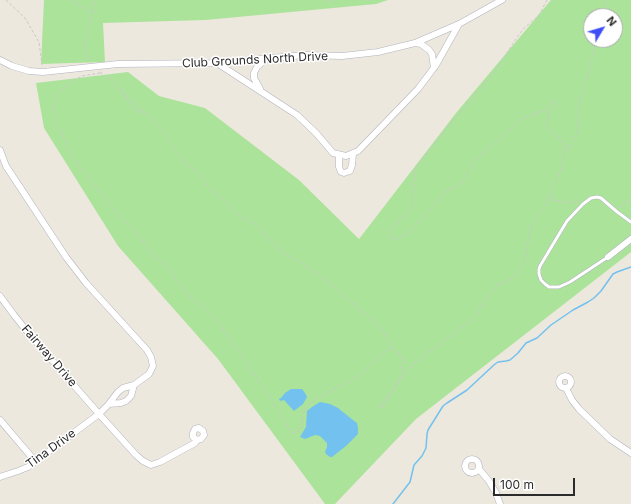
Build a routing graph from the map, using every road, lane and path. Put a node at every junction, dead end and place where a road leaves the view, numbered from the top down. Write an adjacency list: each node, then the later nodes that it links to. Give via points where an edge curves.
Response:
1 (6, 0): 17 (path, via 25,18 39,42)
2 (74, 0): 8 (path)
3 (96, 0): 8 (path)
4 (326, 0): 5 (path)
5 (336, 0)
6 (502, 0): 9 (street, Club Grounds North Drive)
7 (547, 0): 22 (path, via 540,13 524,28 488,80 418,164 415,169 412,206 388,236 396,239 411,231 448,190 462,183 475,161 491,146 521,120 547,109 552,101 556,102 556,105 549,112 548,129)
8 (92, 14): 15 (path, via 84,45)
9 (459, 24): 10 (street, Club Grounds North Drive); 16 (street)
10 (415, 43): 12 (street, Club Grounds North Drive, via 378,52 342,56); 16 (street, via 429,50)
11 (594, 48): 22 (path, via 580,99 576,137 569,149)
12 (266, 58): 14 (street, Club Grounds North Drive); 20 (street, via 254,73)
13 (0, 60): 17 (street, Club Grounds North Drive, via 17,68)
14 (217, 63): 15 (street, Club Grounds North Drive, via 118,64); 20 (street)
15 (89, 68): 17 (street, Club Grounds North Drive); 18 (path)
16 (434, 68): 25 (street, via 418,89 358,152)
17 (43, 72)
18 (101, 73): 19 (path); 34 (path, via 76,79 64,87 55,99 53,111 69,149 93,184 153,255 166,266 192,299 218,322 291,432 299,431 309,404 358,377)
19 (121, 90): 21 (path); 21 (path, via 133,109)
20 (260, 90): 24 (street, via 297,115 333,153)
21 (143, 112): 34 (path, via 161,128 184,163 198,172 208,187 239,216 256,225 278,249 334,286 376,322)
22 (566, 148): 26 (path)
23 (0, 150): 36 (street, via 6,166 66,257 151,356 153,366 149,374)
24 (339, 154): 25 (street); 25 (street, via 338,167 344,174 350,171)
25 (353, 154)
26 (551, 194): 28 (path, via 552,200 569,203); 35 (path, via 531,227 521,268 510,280 495,286 469,322 413,364)
27 (631, 198): 29 (path, via 622,207)
28 (581, 201)
29 (612, 208): 30 (lane); 32 (lane, via 597,197 584,204 567,221 540,266 539,274 545,284 559,287)
30 (631, 222)
31 (631, 239): 32 (street)
32 (608, 257)
33 (0, 296): 40 (street, Fairway Drive, via 30,335)
34 (391, 348): 35 (path, via 399,353 403,361)
35 (397, 384): 38 (path)
36 (134, 385): 39 (street, Tina Drive, via 123,388); 39 (street, via 131,396 126,401)
37 (566, 388): 43 (street, via 579,409 610,439)
38 (388, 397): 38 (path, via 380,405 380,408 382,408)
39 (109, 404): 40 (street, Tina Drive)
40 (99, 414): 42 (street, Fairway Drive, via 136,455 151,465); 44 (street, Tina Drive)
41 (0, 420): 44 (street)
42 (197, 440)
43 (631, 453)
44 (35, 461): 46 (street, Tina Drive, via 18,472)
45 (479, 469): 47 (street, via 489,481)
46 (0, 477)
47 (500, 504)

